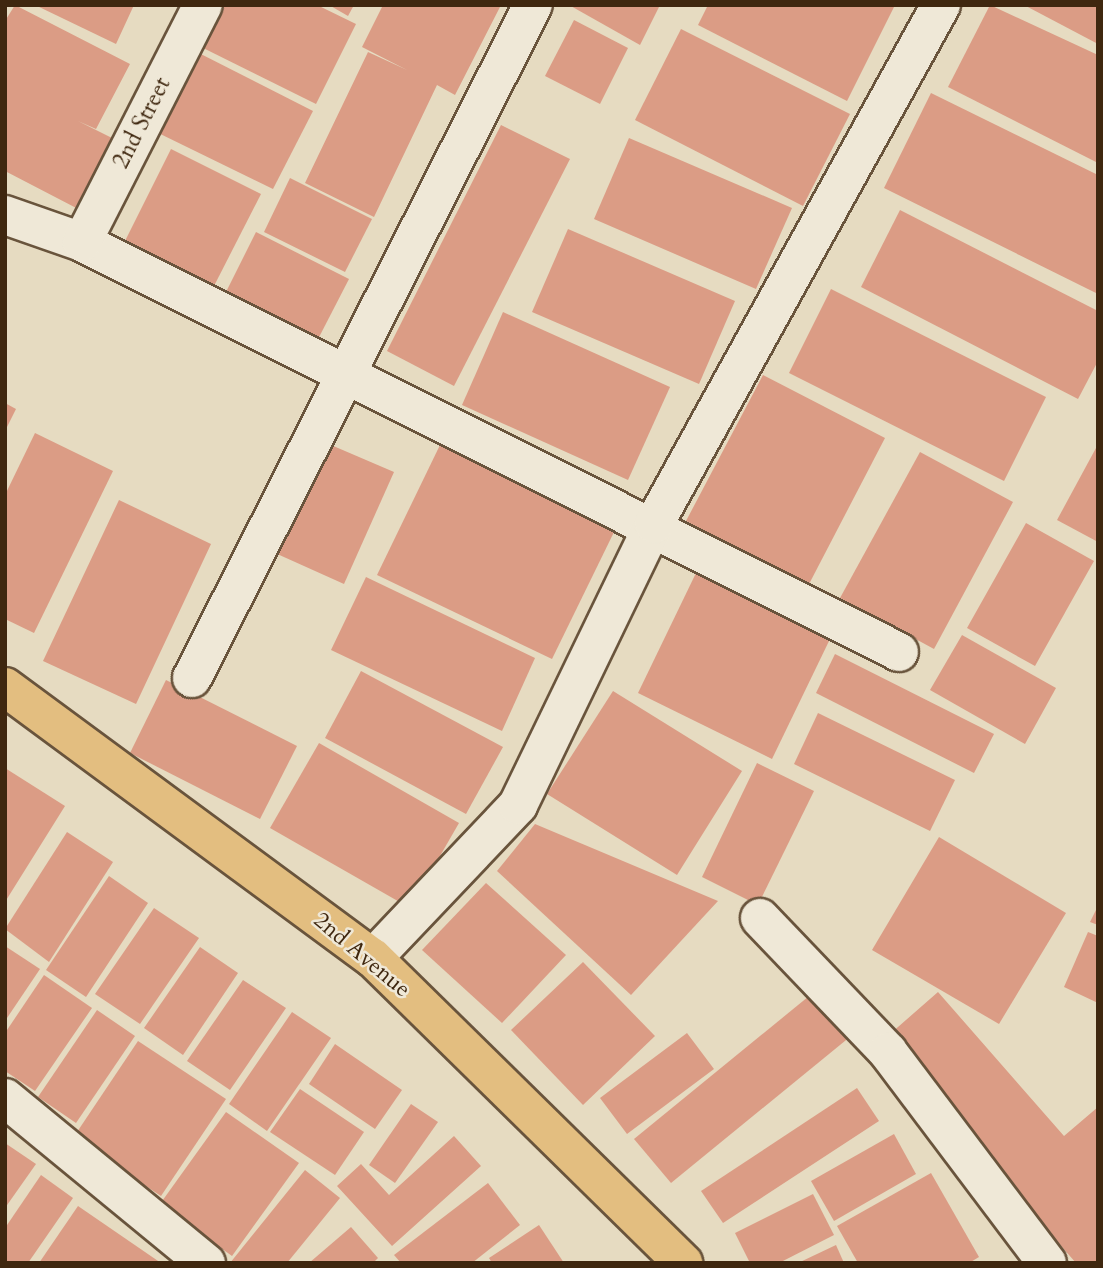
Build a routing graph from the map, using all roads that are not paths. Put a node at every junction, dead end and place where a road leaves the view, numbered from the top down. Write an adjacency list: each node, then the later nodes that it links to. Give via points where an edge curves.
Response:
1 (203, 5): 5 (street, 2nd Street)
2 (533, 5): 6 (street)
3 (941, 5): 7 (street)
4 (5, 215): 5 (street)
5 (82, 242): 6 (street)
6 (345, 374): 7 (street); 9 (street)
7 (654, 523): 8 (street); 12 (street, via 518,805)
8 (899, 652)
9 (192, 678)
10 (5, 687): 12 (main road, 2nd Avenue)
11 (760, 918): 16 (street, via 888,1052)
12 (373, 958): 15 (main road, 2nd Avenue)
13 (5, 1098): 14 (street)
14 (206, 1263)
15 (683, 1263)
16 (1047, 1263)

